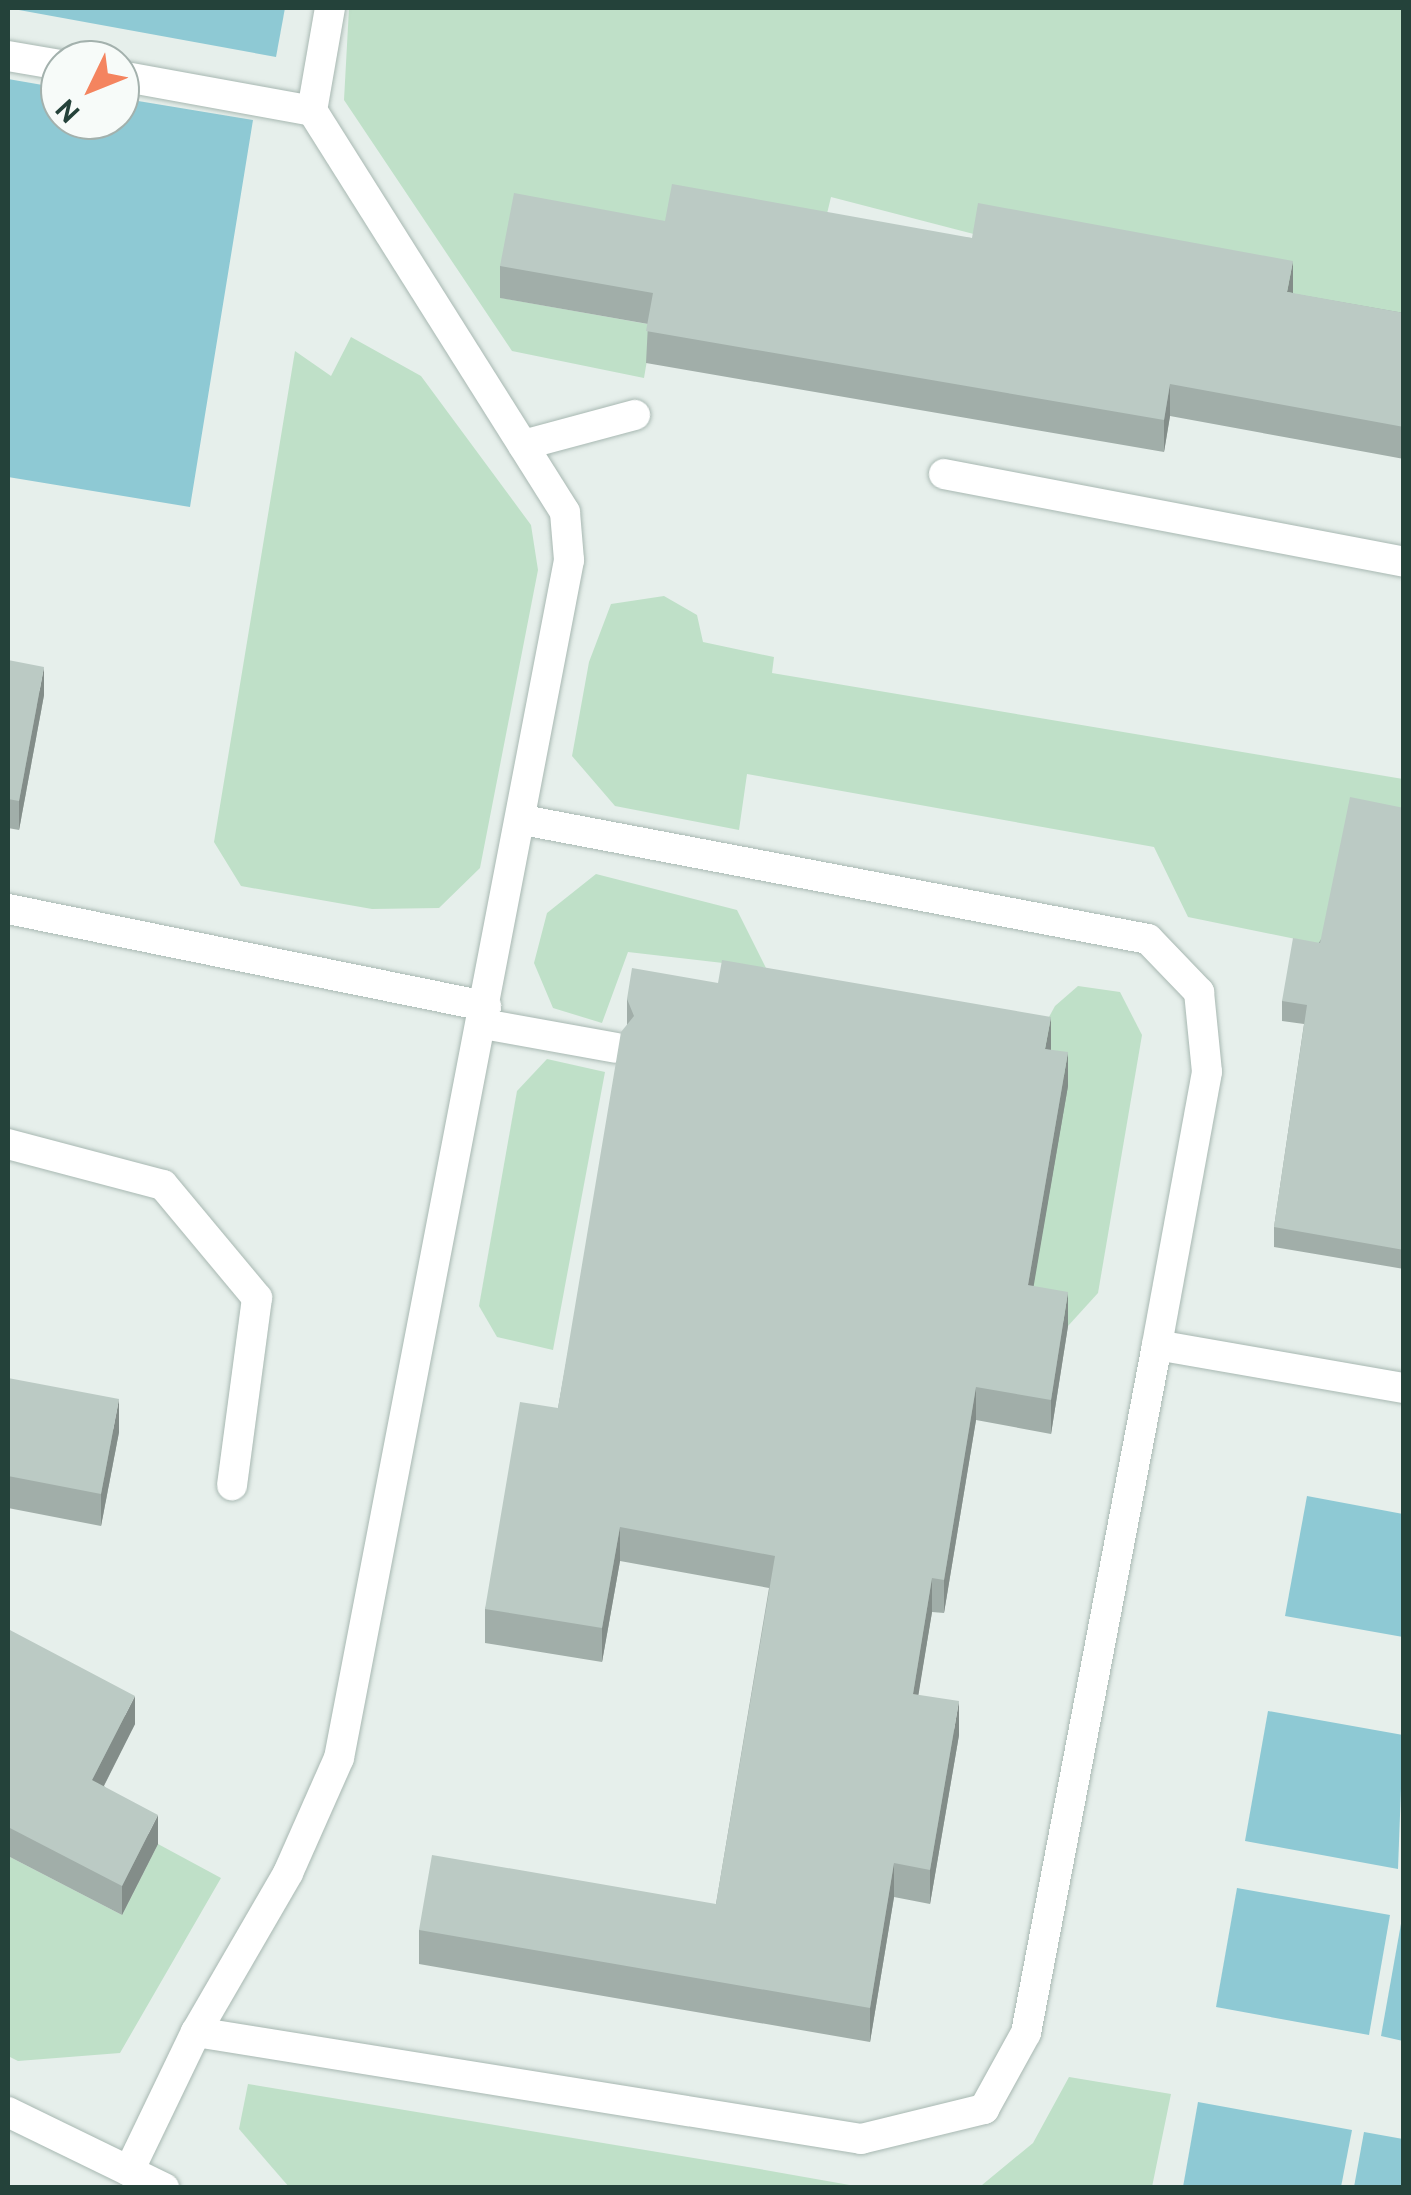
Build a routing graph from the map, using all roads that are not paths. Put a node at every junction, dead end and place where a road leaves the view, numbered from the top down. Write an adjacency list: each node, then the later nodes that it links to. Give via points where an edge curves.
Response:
1 (330, 8): 5 (street)
2 (8, 56): 3 (street)
3 (40, 62)
4 (140, 80): 5 (street)
5 (312, 111): 7 (street)
6 (634, 415): 7 (street)
7 (522, 445): 10 (street, via 566,512 568,560)
8 (944, 474): 9 (street)
9 (1404, 562)
10 (523, 820): 12 (street); 15 (street, via 1148,939 1199,992 1207,1072)
11 (8, 908): 12 (street)
12 (484, 1015): 13 (street); 18 (street, via 339,1758 288,1873)
13 (616, 1048)
14 (8, 1144): 17 (street, via 162,1185 257,1298)
15 (1157, 1345): 16 (street); 18 (street, via 1026,2033 984,2109 861,2139)
16 (1404, 1388)
17 (232, 1484)
18 (196, 2032): 20 (street)
19 (8, 2112): 20 (street)
20 (129, 2171): 21 (street)
21 (164, 2188)

